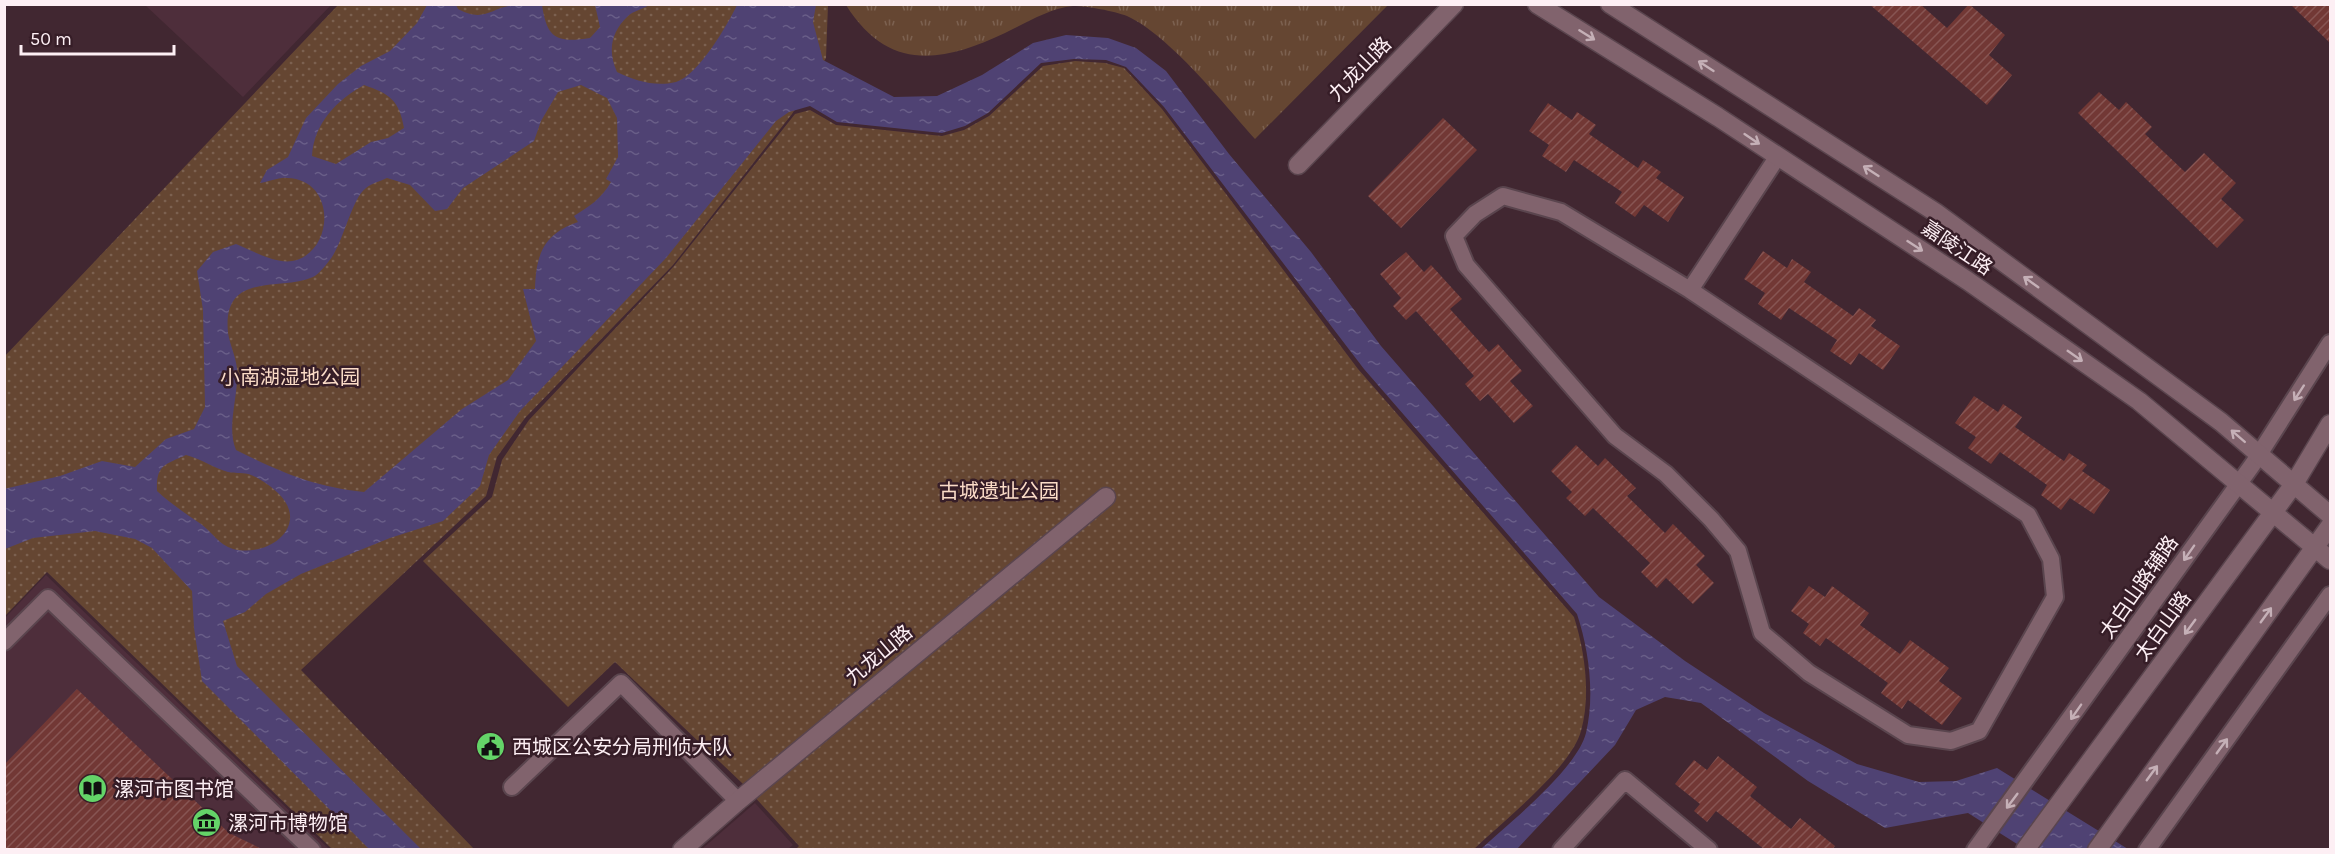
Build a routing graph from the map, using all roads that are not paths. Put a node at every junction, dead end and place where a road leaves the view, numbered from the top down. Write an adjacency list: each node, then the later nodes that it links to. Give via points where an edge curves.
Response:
1 (1454, 4): 5 (street, 九龙山路)
2 (1537, 4): 4 (street, 嘉陵江路, one-way to 4)
3 (1610, 4): 9 (street, 嘉陵江路, one-way to 3, via 1935,212)
4 (1778, 156): 6 (street); 10 (street, 嘉陵江路, one-way to 10, via 1968,281 2139,401)
5 (1298, 165)
6 (1690, 290): 6 (street, via 1561,212 1503,196 1475,214 1454,236 1466,265 1615,436 1666,474 1738,551 1762,633 1809,673 1908,735 1951,741 1979,731 2055,597 2051,559 2028,515)
7 (2331, 344): 9 (street, 太白山路辅路, one-way to 9)
8 (2331, 424): 11 (street, 太白山路)
9 (2259, 454): 10 (street, 太白山路辅路); 11 (street, 嘉陵江路)
10 (2238, 484): 13 (street, 嘉陵江路); 27 (street, 太白山路辅路, one-way to 27)
11 (2294, 484): 13 (street, 太白山路); 14 (street, 嘉陵江路)
12 (1106, 496): 21 (street, 九龙山路)
13 (2273, 513): 16 (street, 嘉陵江路); 28 (street, 太白山路, one-way to 28)
14 (2331, 515)
15 (2331, 526): 16 (street)
16 (2314, 547): 17 (street, 嘉陵江路); 29 (street, one-way to 16)
17 (2331, 560)
18 (2331, 596): 23 (street, one-way to 18)
19 (4, 642): 24 (street, via 48,598)
20 (512, 787): 21 (street, via 621,683)
21 (738, 801): 25 (street, 九龙山路)
22 (1570, 847): 26 (street, via 1625,780)
23 (2149, 847)
24 (312, 849)
25 (682, 849)
26 (1709, 849)
27 (1975, 849)
28 (2025, 849)
29 (2097, 849)

